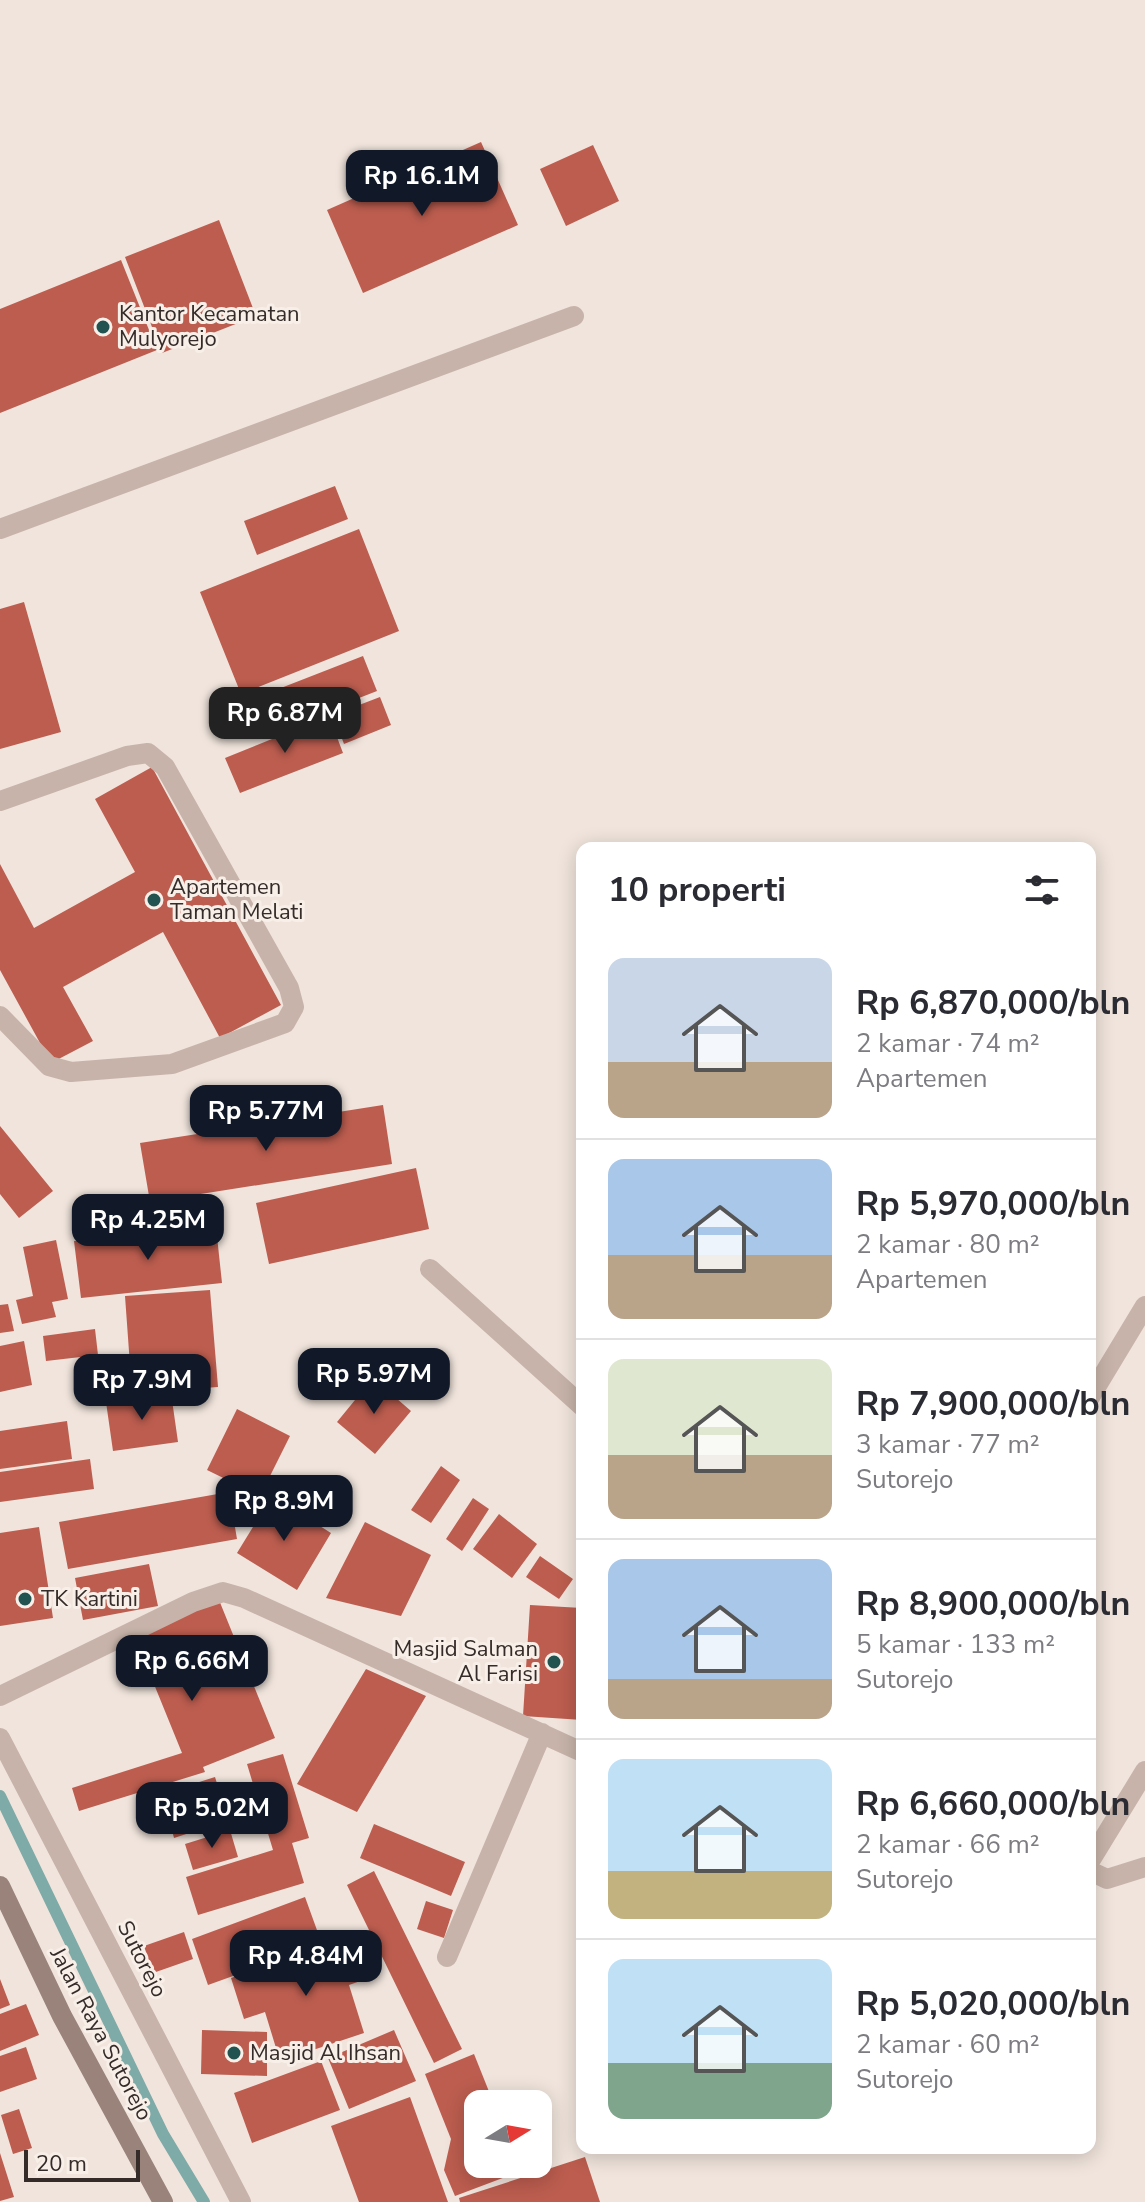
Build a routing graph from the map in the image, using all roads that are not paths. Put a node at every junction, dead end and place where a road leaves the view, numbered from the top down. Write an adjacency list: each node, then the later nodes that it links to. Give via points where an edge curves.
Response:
1 (574, 316): 2 (street)
2 (0, 529)
3 (0, 801): 4 (street, via 148,753 165,767 289,988 294,1007 285,1023 172,1064 71,1072 49,1066)
4 (0, 1016)
5 (430, 1269): 8 (street)
6 (1145, 1306): 7 (street)
7 (1096, 1387)
8 (576, 1401)
9 (0, 1696): 10 (street, via 223,1592)
10 (542, 1733): 12 (street); 18 (street)
11 (0, 1738): 20 (street, Sutorejo)
12 (576, 1749)
13 (1145, 1771): 14 (street)
14 (1096, 1851)
15 (1145, 1867): 16 (street, via 1107,1879)
16 (1096, 1874)
17 (0, 1886): 19 (main road, Jalan Raya Sutorejo, via 62,2016)
18 (447, 1957)
19 (163, 2202)
20 (241, 2202)

